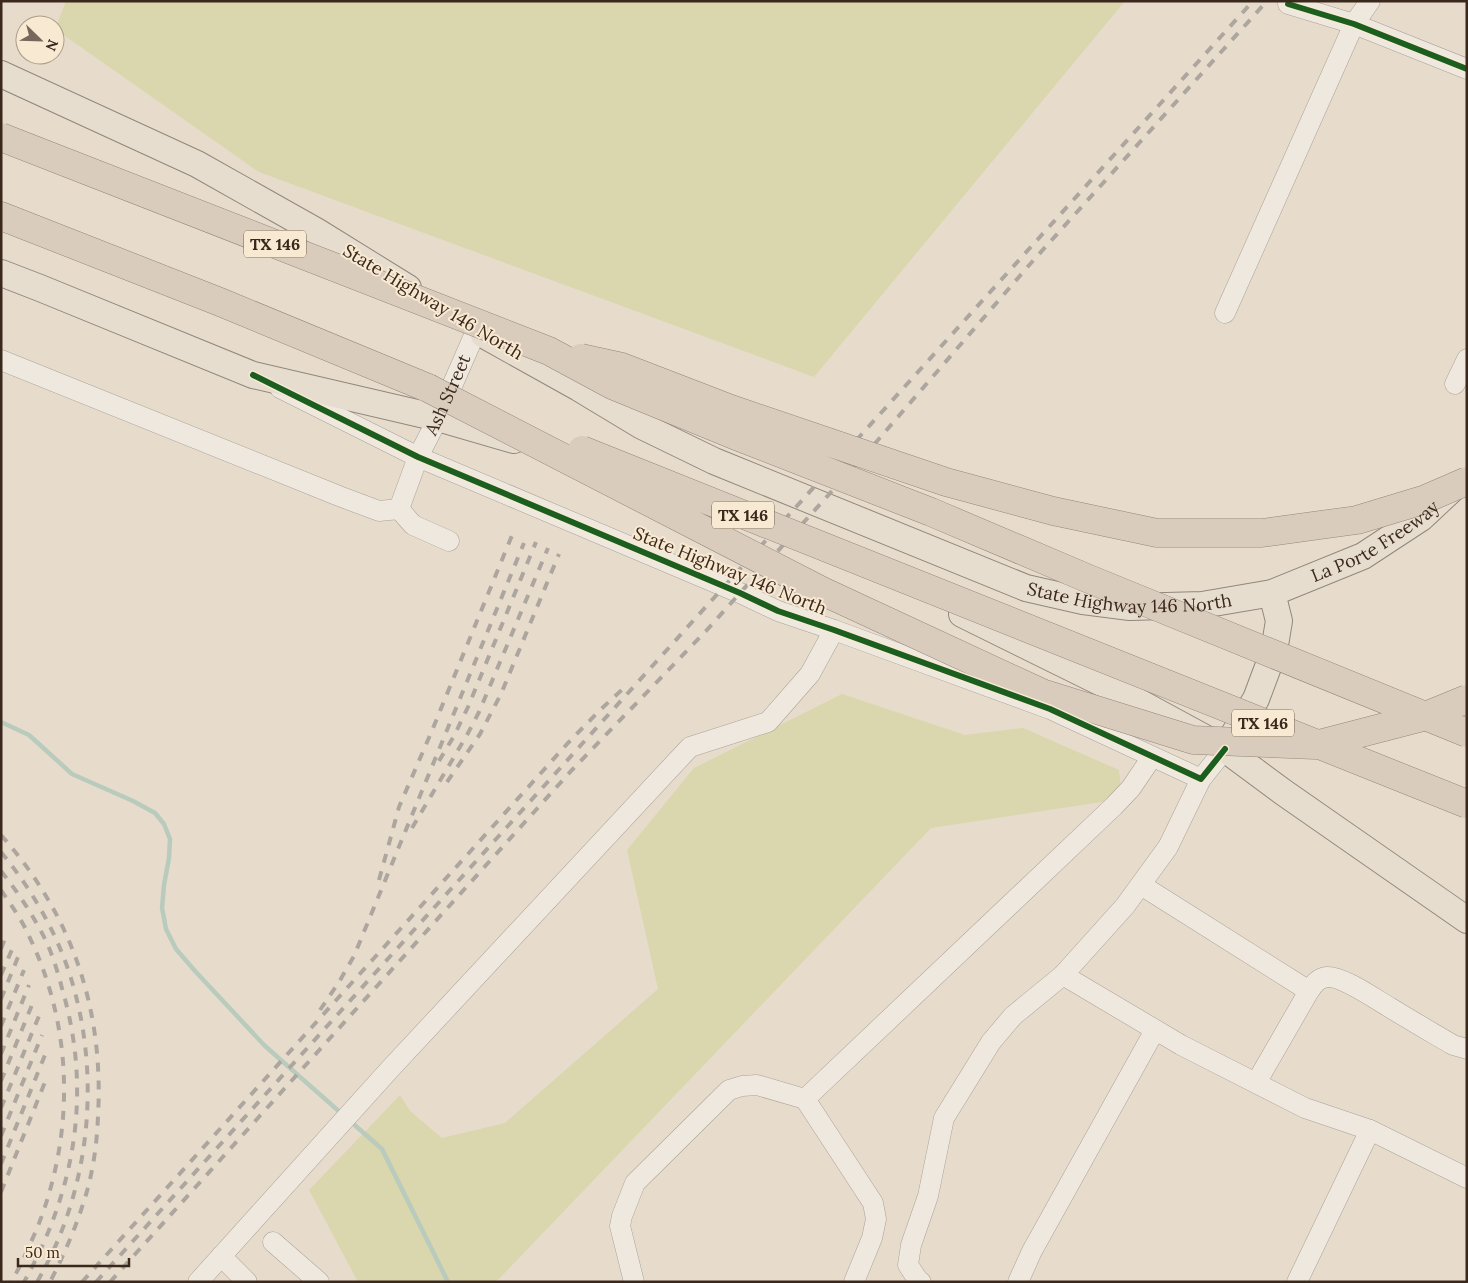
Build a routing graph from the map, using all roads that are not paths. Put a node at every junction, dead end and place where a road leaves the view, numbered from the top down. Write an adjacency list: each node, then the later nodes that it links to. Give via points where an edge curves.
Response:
1 (1370, 1): 3 (street)
2 (1288, 4): 3 (street)
3 (1354, 24): 4 (street); 9 (street)
4 (1467, 69)
5 (1, 74): 10 (main road, State Highway 146 North, via 197,164 316,231)
6 (1, 137): 11 (highway, TX 146, bridge)
7 (1, 216): 16 (highway, TX 146)
8 (1, 273): 14 (main road, State Highway 146 North)
9 (1225, 313)
10 (476, 331): 17 (street, Ash Street); 23 (main road, State Highway 146 North, via 642,426 714,461 1026,588 1083,601 1130,607 1202,605)
11 (549, 351): 20 (highway, bridge, via 622,368 946,482 1053,511 1157,533 1262,532 1357,520 1423,500); 26 (highway, TX 146, bridge, via 612,385)
12 (1, 360): 21 (street, via 339,496 379,511)
13 (1467, 360): 15 (street)
14 (253, 375): 17 (main road, State Highway 146 North); 18 (street, State Highway 146 North)
15 (1456, 384)
16 (428, 388): 25 (highway, bridge, via 822,591 1042,693 1193,740 1315,745 1423,717); 30 (highway, TX 146, bridge)
17 (438, 418): 18 (street, Ash Street); 27 (main road, State Highway 146 North, via 681,490 1012,638)
18 (418, 457): 21 (street, Ash Street); 24 (street, State Highway 146 North, via 778,611)
19 (1467, 475): 23 (main road, La Porte Freeway, via 1421,518 1363,556)
20 (1467, 481)
21 (398, 509): 22 (street, via 413,525)
22 (449, 541)
23 (1272, 593): 27 (main road, via 1279,622 1274,651 1256,698)
24 (834, 630): 28 (street, State Highway 146 North, via 1050,709); 42 (street, via 810,674 768,722 690,747)
25 (1467, 699)
26 (1467, 733)
27 (1225, 749): 29 (street); 32 (main road, State Highway 146 North)
28 (1152, 757): 29 (street, State Highway 146 North); 38 (street, via 1114,806)
29 (1201, 779): 31 (street, via 1168,847)
30 (1467, 804)
31 (1141, 885): 33 (street); 34 (street)
32 (1467, 920)
33 (1063, 975): 35 (street); 48 (street, via 1013,1016 991,1042 944,1118 928,1196 911,1245 908,1265)
34 (1309, 991): 36 (street, via 1322,978 1337,979); 37 (street)
35 (1155, 1030): 37 (street); 49 (street, via 1036,1242)
36 (1467, 1049)
37 (1256, 1083): 39 (street, via 1305,1108)
38 (805, 1098): 46 (street, via 757,1085 729,1090 635,1183 620,1226); 47 (street, via 873,1203 876,1219 872,1238)
39 (1370, 1130): 40 (street); 50 (street)
40 (1467, 1178)
41 (274, 1242): 45 (street)
42 (221, 1256): 43 (street); 44 (street)
43 (198, 1282)
44 (247, 1282)
45 (319, 1282)
46 (634, 1282)
47 (854, 1282)
48 (921, 1282)
49 (1018, 1282)
50 (1298, 1282)

